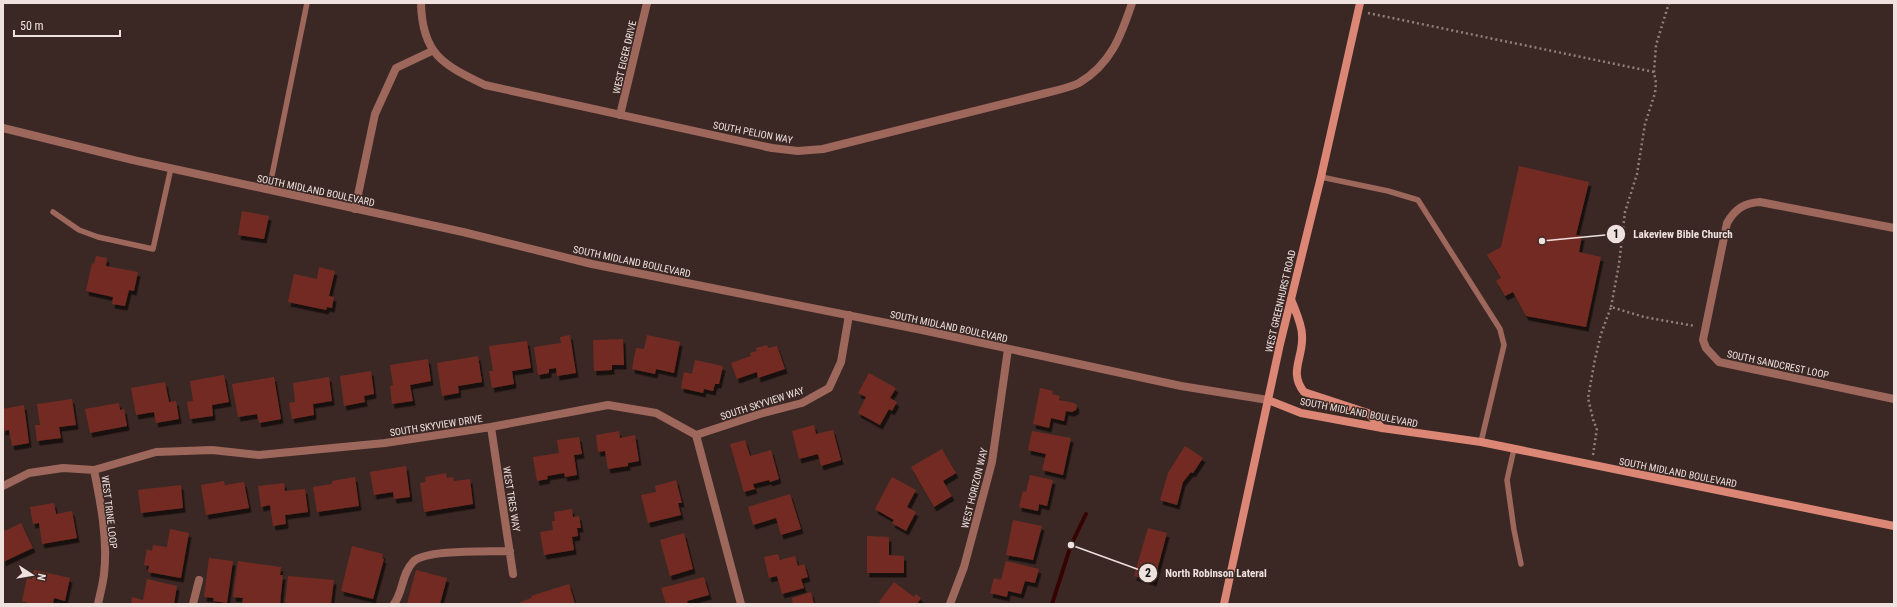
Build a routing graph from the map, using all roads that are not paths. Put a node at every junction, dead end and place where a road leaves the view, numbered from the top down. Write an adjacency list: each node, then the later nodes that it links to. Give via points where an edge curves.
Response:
1 (307, 3): 11 (lane)
2 (421, 3): 6 (street, via 421,23)
3 (647, 3): 7 (street, WEST EIGER DRIVE)
4 (1132, 3): 7 (street, SOUTH PELION WAY, via 1121,35 1111,54 1097,70 1078,84 817,149 798,151 772,148)
5 (1359, 7): 10 (main road, WEST GREENHURST ROAD)
6 (432, 51): 7 (street, SOUTH PELION WAY, via 454,71 485,85); 12 (street, via 396,68 375,114)
7 (620, 115)
8 (3, 128): 9 (street, SOUTH MIDLAND BOULEVARD)
9 (171, 168): 11 (street, SOUTH MIDLAND BOULEVARD); 13 (lane, via 153,249 98,237 79,230)
10 (1321, 177): 15 (main road, WEST GREENHURST ROAD); 23 (lane, via 1418,200 1500,329 1504,345)
11 (269, 190): 12 (street, SOUTH MIDLAND BOULEVARD)
12 (355, 209): 16 (street, SOUTH MIDLAND BOULEVARD, via 463,232 592,264)
13 (53, 212)
14 (1894, 228): 18 (street, SOUTH SANDCREST LOOP, via 1760,202 1742,205 1727,223 1703,340 1706,348 1719,362)
15 (1291, 298): 19 (main road, WEST GREENHURST ROAD); 21 (main road, via 1302,335 1296,372 1298,384 1304,392 1368,413)
16 (849, 315): 17 (street, SOUTH MIDLAND BOULEVARD); 22 (street, SOUTH SKYVIEW WAY, via 841,362 829,388 802,403)
17 (1008, 349): 19 (street, SOUTH MIDLAND BOULEVARD, via 1181,386); 36 (street, WEST HORIZON WAY, via 992,462 964,567)
18 (1894, 399)
19 (1268, 400): 21 (main road, SOUTH MIDLAND BOULEVARD, via 1301,413); 37 (main road, WEST GREENHURST ROAD)
20 (491, 427): 22 (street, SOUTH SKYVIEW DRIVE, via 608,405 656,413); 25 (street, SOUTH SKYVIEW DRIVE, via 385,443 259,455 212,450 156,452); 28 (street, WEST TRES WAY)
21 (1382, 428): 23 (main road, SOUTH MIDLAND BOULEVARD)
22 (696, 435): 35 (street)
23 (1480, 442): 24 (main road, SOUTH MIDLAND BOULEVARD)
24 (1514, 449): 27 (main road, SOUTH MIDLAND BOULEVARD); 29 (lane, via 1508,480)
25 (94, 470): 26 (street, SOUTH SKYVIEW DRIVE, via 63,468 29,473); 32 (street, WEST TRINE LOOP, via 105,546 104,575)
26 (3, 486)
27 (1894, 526)
28 (510, 551): 30 (street, WEST TRES WAY); 34 (street, via 431,553 413,561)
29 (1521, 564)
30 (513, 574)
31 (198, 580): 33 (street)
32 (98, 604)
33 (193, 604)
34 (394, 604)
35 (741, 604)
36 (950, 604)
37 (1224, 604)

